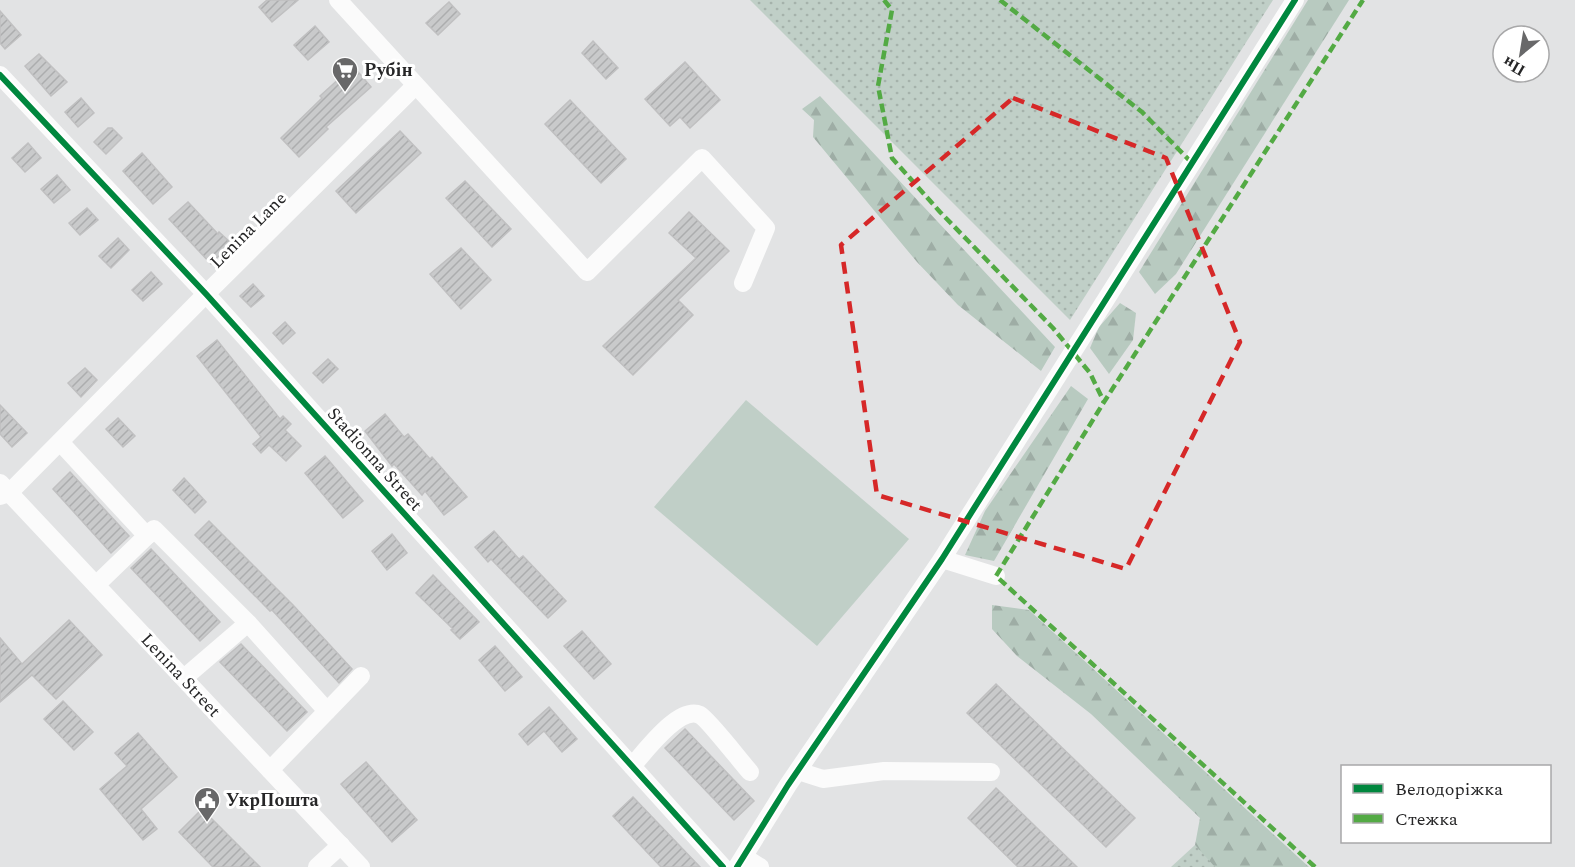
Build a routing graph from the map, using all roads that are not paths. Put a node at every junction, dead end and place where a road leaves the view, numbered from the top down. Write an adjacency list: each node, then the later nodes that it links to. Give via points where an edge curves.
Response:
1 (338, 0): 4 (street)
2 (1295, 0): 10 (street)
3 (0, 75): 6 (street, Stadionna Street)
4 (416, 86): 5 (street, via 587,273 702,158 766,228); 6 (street, Lenina Lane)
5 (743, 283)
6 (206, 294): 7 (street, Lenina Lane); 17 (street, Stadionna Street)
7 (60, 442): 8 (street, Lenina Lane); 9 (street)
8 (3, 490): 12 (street, Lenina Street)
9 (147, 536): 12 (street); 13 (street, via 154,530)
10 (942, 559): 11 (street); 19 (street)
11 (996, 576)
12 (96, 585): 15 (street, Lenina Street)
13 (248, 623): 15 (street); 16 (street)
14 (361, 676): 16 (street)
15 (184, 678): 18 (street, Lenina Street)
16 (327, 711): 18 (street)
17 (632, 766): 20 (street, via 675,719 687,713 700,715); 26 (street, Stadionna Street)
18 (270, 770): 22 (street, Lenina Street)
19 (798, 771): 21 (street, via 823,779 884,771); 23 (street)
20 (750, 772)
21 (991, 772)
22 (341, 846): 24 (street); 25 (street, Lenina Street)
23 (740, 862): 27 (street)
24 (317, 867)
25 (361, 867)
26 (723, 867)
27 (759, 867)

